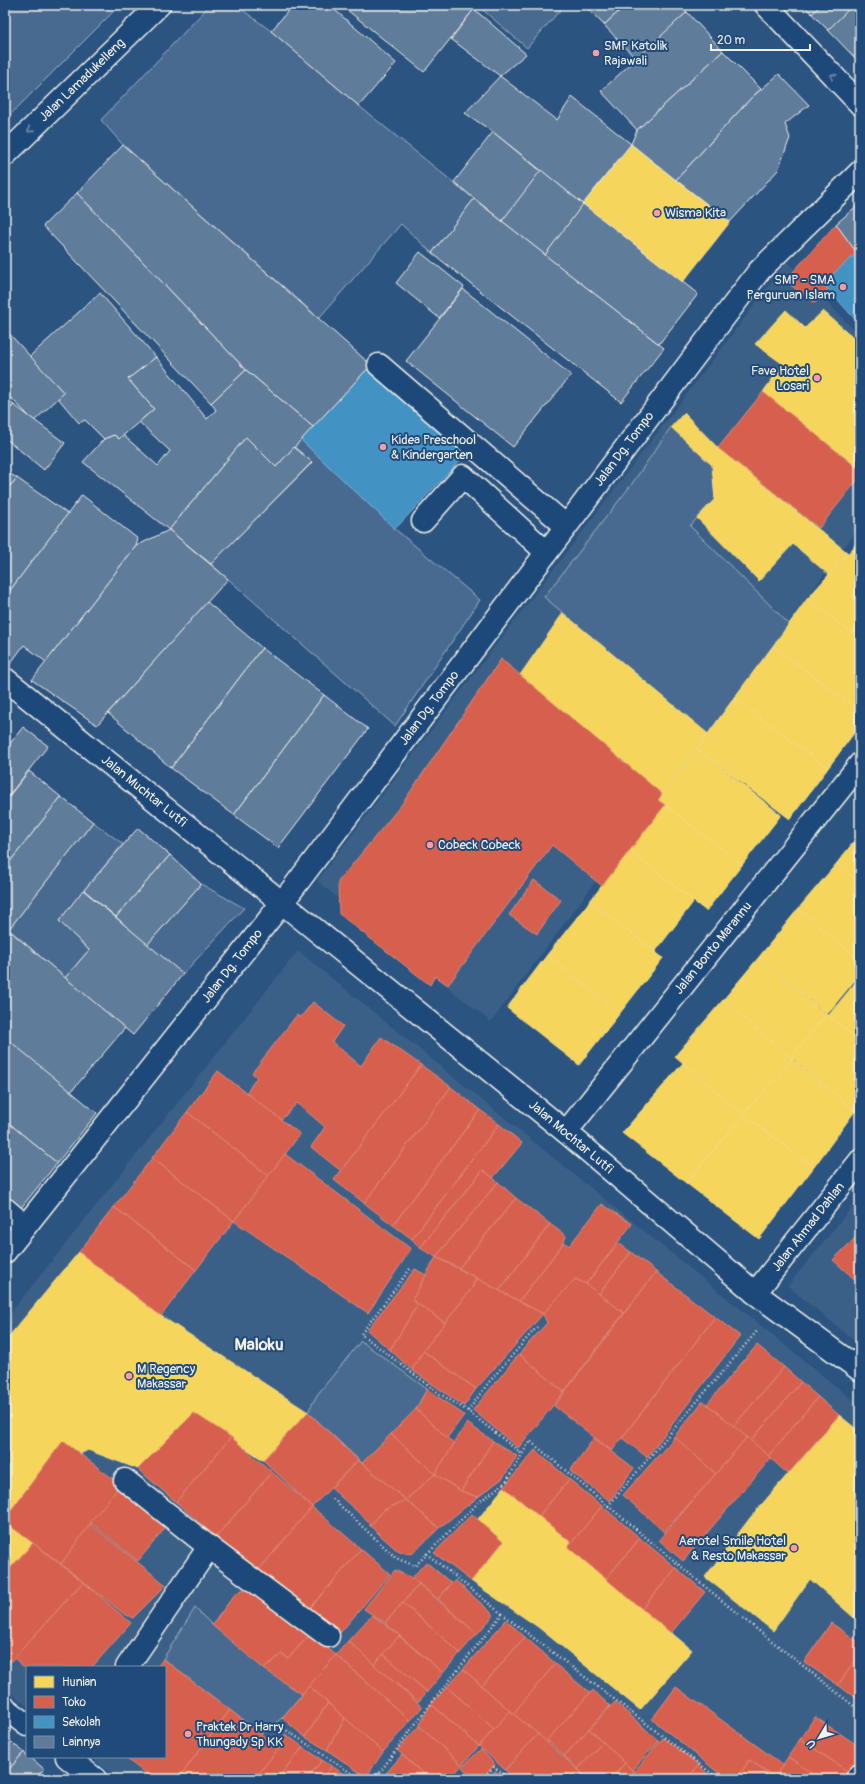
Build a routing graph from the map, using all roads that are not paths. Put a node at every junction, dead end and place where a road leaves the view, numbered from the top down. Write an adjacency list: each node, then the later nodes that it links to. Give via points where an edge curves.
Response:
1 (159, 5): 4 (street, Jalan Lamadukelleng, one-way to 4)
2 (766, 5): 3 (street, one-way to 2)
3 (860, 104)
4 (5, 154)
5 (860, 172): 8 (street, Jalan Dg. Tompo, via 759,271)
6 (379, 366): 8 (street)
7 (423, 521): 9 (street, via 463,476)
8 (566, 526): 9 (street, Jalan Dg. Tompo)
9 (546, 552): 12 (street, Jalan Dg. Tompo)
10 (5, 679): 12 (street, Jalan Muchtar Lutfi)
11 (860, 764): 13 (street, Jalan Bonto Marannu)
12 (282, 903): 13 (street, Jalan Mochtar Lutfi); 16 (street, Jalan Dg. Tompo)
13 (566, 1132): 18 (street, Jalan Mochtar Lutfi)
14 (860, 1161): 18 (street, Jalan Ahmad Dahlan)
15 (5, 1209): 16 (street)
16 (25, 1226): 17 (street, Jalan Dg. Tompo)
17 (5, 1252)
18 (755, 1293): 19 (street, Jalan Mochtar Lutfi)
19 (860, 1370)
20 (126, 1480): 21 (street)
21 (209, 1547): 22 (street); 23 (street)
22 (328, 1636)
23 (128, 1666)
24 (5, 1708): 25 (street)
25 (26, 1725)
26 (68, 1758): 28 (street)
27 (860, 1775): 29 (street)
28 (95, 1779)
29 (858, 1779)

